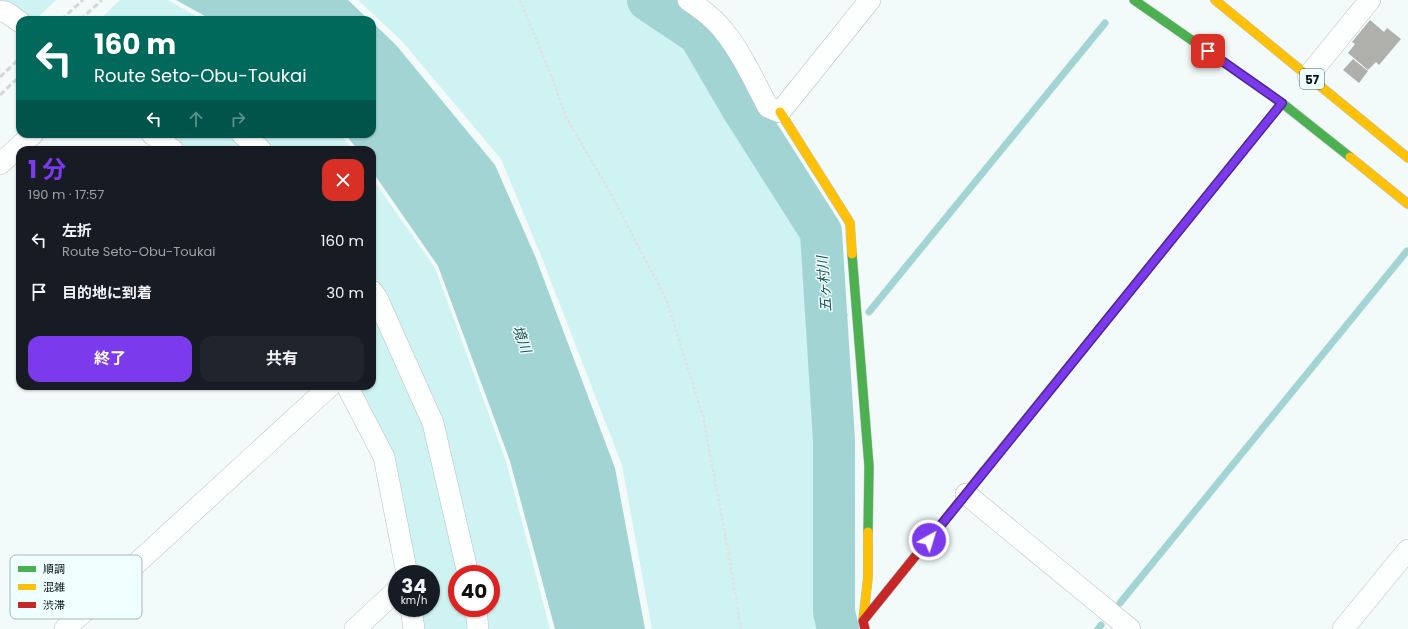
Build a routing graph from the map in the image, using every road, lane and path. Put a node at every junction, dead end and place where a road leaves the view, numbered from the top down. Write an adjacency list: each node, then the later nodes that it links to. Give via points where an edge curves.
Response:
1 (520, 0): 39 (path, via 567,120 610,192 666,298 702,416)
2 (688, 0): 11 (street, via 723,29 747,66 768,107)
3 (870, 0): 11 (street)
4 (1134, 0): 10 (street)
5 (1215, 0): 9 (street, 57)
6 (1370, 0): 9 (street)
7 (0, 11): 8 (street)
8 (16, 19)
9 (1308, 76): 19 (street, 57)
10 (1282, 103): 21 (street); 25 (street)
11 (780, 112): 34 (street, via 850,223 869,466 868,578)
12 (29, 138): 15 (street)
13 (157, 138): 16 (street)
14 (247, 138): 17 (street)
15 (20, 146)
16 (168, 146)
17 (256, 146)
18 (16, 149): 20 (street)
19 (1408, 158)
20 (0, 164)
21 (1408, 204)
22 (376, 297): 29 (street, via 433,423)
23 (326, 390): 27 (street)
24 (349, 390): 28 (street, via 384,457)
25 (966, 494): 34 (street); 40 (street)
26 (1408, 550): 41 (street)
27 (142, 558)
28 (405, 565)
29 (466, 565)
30 (388, 598): 36 (street)
31 (412, 617): 37 (street)
32 (477, 617): 38 (street)
33 (76, 619): 35 (street)
34 (864, 625)
35 (65, 629)
36 (355, 629)
37 (414, 629)
38 (478, 629)
39 (741, 629)
40 (1130, 629)
41 (1343, 629)

